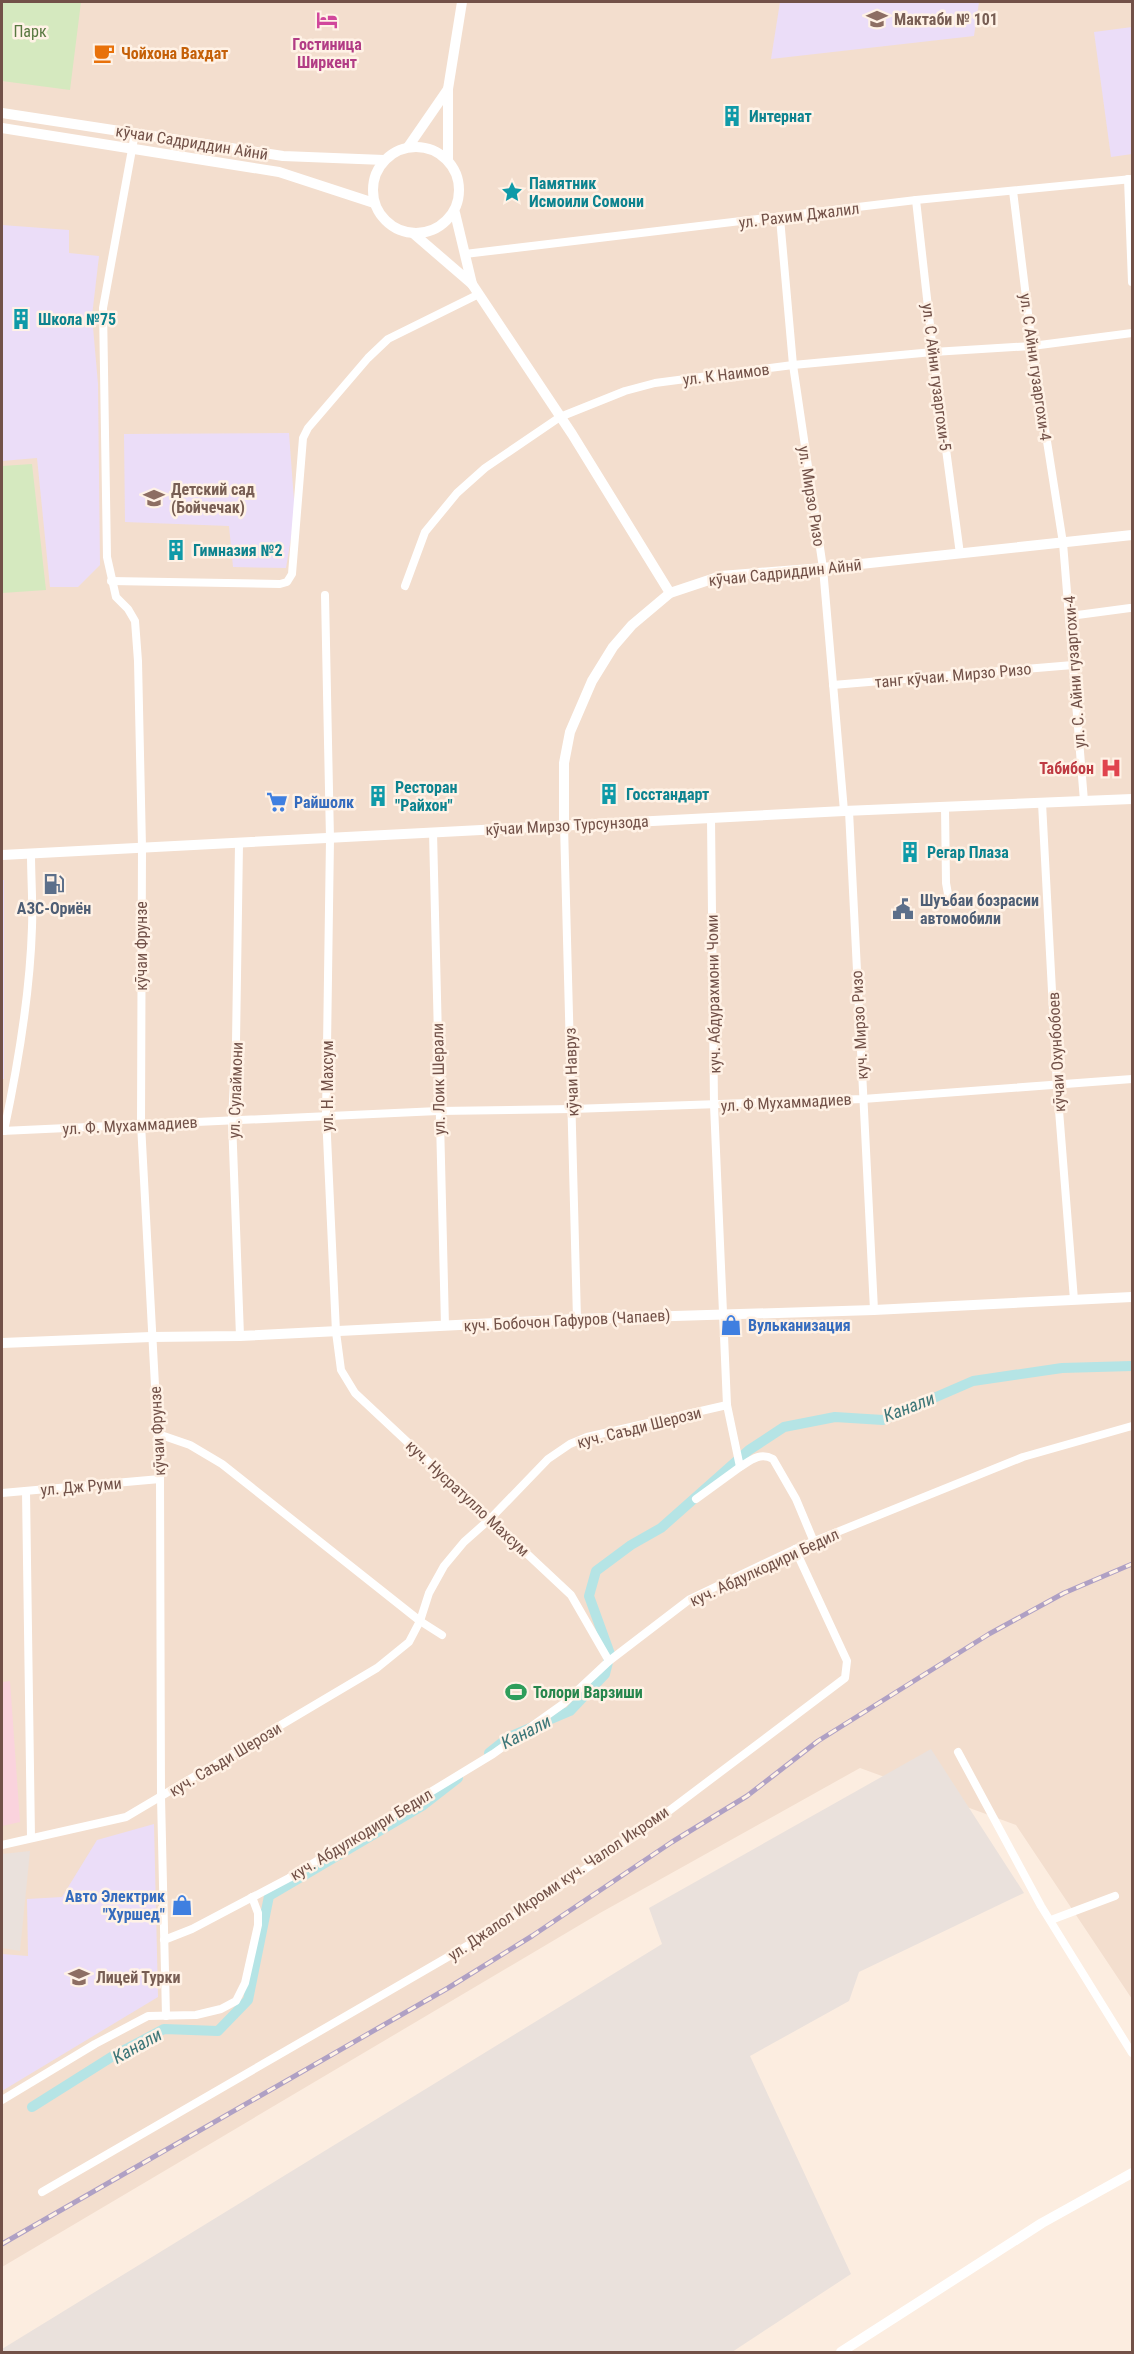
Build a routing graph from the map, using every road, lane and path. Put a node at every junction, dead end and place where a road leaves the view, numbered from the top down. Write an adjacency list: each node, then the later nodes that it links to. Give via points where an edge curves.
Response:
1 (462, 2): 2 (street)
2 (448, 89): 6 (street); 9 (street)
3 (2, 113): 5 (street, кӯчаи Садриддин Айнӣ)
4 (2, 128): 7 (street, кӯчаи Садриддин Айнӣ)
5 (135, 133): 7 (street); 8 (street, кӯчаи Садриддин Айнӣ, via 284,156)
6 (408, 147): 8 (street); 9 (street, via 430,148)
7 (133, 149): 13 (street, кӯчаи Садриддин Айнӣ, via 279,172); 30 (street, via 103,308 107,557)
8 (384, 160): 13 (street, via 373,180)
9 (448, 160): 14 (street, via 461,186)
10 (1130, 179): 11 (street, ул. Рахим Джалил); 18 (street)
11 (1013, 191): 12 (street, ул. Рахим Джалил); 22 (street, ул. С Айни гузаргохи-4)
12 (916, 200): 15 (street, ул. Рахим Джалил); 23 (street, ул. С Айни гузаргохи-5)
13 (374, 203): 16 (street, via 392,227)
14 (455, 213): 16 (street, via 434,231); 17 (street)
15 (780, 218): 17 (street, ул. Рахим Джалил); 24 (street, ул. Мирзо Ризо)
16 (414, 234): 19 (street)
17 (465, 254): 19 (street)
18 (1132, 282)
19 (472, 284): 20 (street)
20 (479, 294): 25 (street); 30 (street, via 388,339 308,428 303,438 292,574 287,582)
21 (1132, 333): 22 (street, ул. К Наимов)
22 (1032, 346): 23 (street, ул. К Наимов); 27 (street, ул. С Айни гузаргохи-4)
23 (933, 352): 24 (street, ул. К Наимов); 28 (street, ул. С Айни гузаргохи-5)
24 (793, 365): 25 (street, ул. К Наимов, via 655,383); 29 (street, ул. Мирзо Ризо)
25 (560, 417): 31 (street, ул. К Наимов, via 485,468 457,493 425,532); 32 (street)
26 (1132, 535): 27 (street, кӯчаи Садриддин Айнӣ)
27 (1063, 543): 28 (street, кӯчаи Садриддин Айнӣ); 35 (street, ул. С. Айни гузаргохи-4)
28 (960, 554): 29 (street, кӯчаи Садриддин Айнӣ)
29 (823, 568): 32 (street, кӯчаи Садриддин Айнӣ, via 721,576); 37 (street, ул. Мирзо Ризо)
30 (111, 581): 48 (street, кӯчаи Фрунзе, via 116,597 135,621)
31 (405, 586)
32 (670, 593): 44 (street, кӯчаи Садриддин Айнӣ, via 632,625 592,681 570,732 564,762)
33 (325, 595): 46 (street, ул. Н. Махсум)
34 (1130, 608): 35 (street)
35 (1070, 616): 36 (street, ул. С. Айни гузаргохи-4)
36 (1073, 665): 37 (street, танг кӯчаи. Мирзо Ризо); 39 (street, ул. С. Айни гузаргохи-4)
37 (833, 686): 42 (street, ул. Мирзо Ризо)
38 (1132, 799): 39 (street, кӯчаи Мирзо Турсунзода)
39 (1084, 801): 40 (street, кӯчаи Мирзо Турсунзода)
40 (1042, 803): 41 (street, кӯчаи Мирзо Турсунзода); 53 (street, кӯчаи Охунбобоев)
41 (945, 807): 42 (street, кӯчаи Мирзо Турсунзода); 51 (street)
42 (846, 811): 43 (street, кӯчаи Мирзо Турсунзода); 54 (street, куч. Мирзо Ризо)
43 (711, 818): 44 (street, кӯчаи Мирзо Турсунзода); 55 (street, куч. Абдурахмони Чоми)
44 (564, 825): 45 (street, кӯчаи Мирзо Турсунзода); 56 (street, кӯчаи Навруз)
45 (433, 832): 46 (street, кӯчаи Мирзо Турсунзода); 57 (street, ул. Лоик Шерали)
46 (330, 839): 47 (street, кӯчаи Мирзо Турсунзода); 58 (street, ул. Н. Махсум)
47 (239, 844): 48 (street, кӯчаи Мирзо Турсунзода); 59 (street, ул. Сулаймони)
48 (141, 847): 49 (street, кӯчаи Мирзо Турсунзода); 60 (street, кӯчаи Фрунзе)
49 (31, 854): 50 (street, кӯчаи Мирзо Турсунзода); 61 (street, via 32,927 26,996)
50 (2, 855)
51 (950, 905)
52 (1132, 1079): 53 (street, ул. Ф Мухаммадиев)
53 (1057, 1085): 54 (street, ул. Ф Мухаммадиев); 63 (street, кӯчаи Охунбобоев)
54 (863, 1099): 55 (street, ул. Ф Мухаммадиев); 64 (street, куч. Мирзо Ризо)
55 (714, 1105): 56 (street, ул. Ф Мухаммадиев); 65 (street, куч. Абдурахмони Чоми)
56 (572, 1109): 57 (street, ул. Ф Мухаммадиев); 66 (street, кӯчаи Навруз)
57 (438, 1111): 58 (street, ул. Ф. Мухаммадиев); 67 (street, ул. Лоик Шерали)
58 (326, 1115): 59 (street, ул. Ф. Мухаммадиев); 68 (street, ул. Н. Махсум)
59 (232, 1120): 60 (street, ул. Ф. Мухаммадиев); 69 (street, ул. Сулаймони)
60 (141, 1124): 61 (street, ул. Ф. Мухаммадиев); 70 (street, кӯчаи Фрунзе)
61 (3, 1131)
62 (1132, 1297): 63 (street, куч. Бобочон Гафуров (Чапаев))
63 (1074, 1300): 64 (street, куч. Бобочон Гафуров (Чапаев))
64 (874, 1310): 65 (street, куч. Бобочон Гафуров (Чапаев))
65 (724, 1313): 66 (street, куч. Бобочон Гафуров (Чапаев)); 72 (street, куч. Абдурахмони Чоми)
66 (577, 1318): 67 (street, куч. Бобочон Гафуров (Чапаев))
67 (445, 1326): 68 (street, куч. Бобочон Гафуров (Чапаев))
68 (336, 1332): 69 (street, куч. Бобочон Гафуров (Чапаев)); 80 (street, куч. Нусратулло Махсум, via 341,1370 355,1393)
69 (240, 1336): 70 (street, куч. Бобочон Гафуров (Чапаев))
70 (151, 1337): 71 (street, куч. Бобочон Гафуров (Чапаев)); 74 (street, кӯчаи Фрунзе)
71 (2, 1343)
72 (727, 1405): 75 (street, куч. Абдурахмони Чоми); 80 (street, куч. Саъди Шерози, via 570,1444 548,1459)
73 (1132, 1426): 81 (street, куч. Абдулкодири Бедил, via 1023,1457)
74 (158, 1434): 76 (street, кӯчаи Фрунзе); 83 (street, via 190,1445 222,1464)
75 (740, 1467): 79 (street); 81 (street, via 758,1456 773,1459)
76 (160, 1479): 77 (street, ул. Дж Руми); 87 (street, кӯчаи Фрунзе)
77 (26, 1491): 78 (street, ул. Дж Руми); 88 (street)
78 (2, 1494)
79 (696, 1499)
80 (491, 1518): 83 (street, куч. Саъди Шерози, via 444,1566); 85 (street, куч. Нусратулло Махсум, via 571,1594)
81 (814, 1542): 82 (street, куч. Абдулкодири Бедил)
82 (795, 1549): 85 (street, куч. Абдулкодири Бедил, via 690,1599); 98 (street, ул. Джалол Икроми куч. Чалол Икроми, via 847,1661 845,1678 641,1832 491,1932)
83 (420, 1621): 84 (street); 87 (street, куч. Саъди Шерози, via 409,1642 377,1668)
84 (442, 1635)
85 (609, 1661): 91 (street, куч. Абдулкодири Бедил, via 563,1704 493,1754)
86 (958, 1752): 92 (street)
87 (161, 1797): 88 (street, куч. Саъди Шерози, via 126,1817); 93 (street, кӯчаи Фрунзе)
88 (31, 1838): 89 (street, куч. Саъди Шерози)
89 (2, 1845)
90 (1115, 1896): 92 (street)
91 (252, 1897): 93 (street, куч. Абдулкодири Бедил); 94 (street, via 258,1925 245,1983 236,2001 212,2011)
92 (1050, 1920): 95 (street)
93 (164, 1940): 94 (street, кӯчаи Фрунзе)
94 (166, 2016): 96 (street, via 136,2021)
95 (1132, 2052)
96 (2, 2100)
97 (1132, 2173): 99 (street, via 1042,2223)
98 (42, 2192)
99 (841, 2352)

